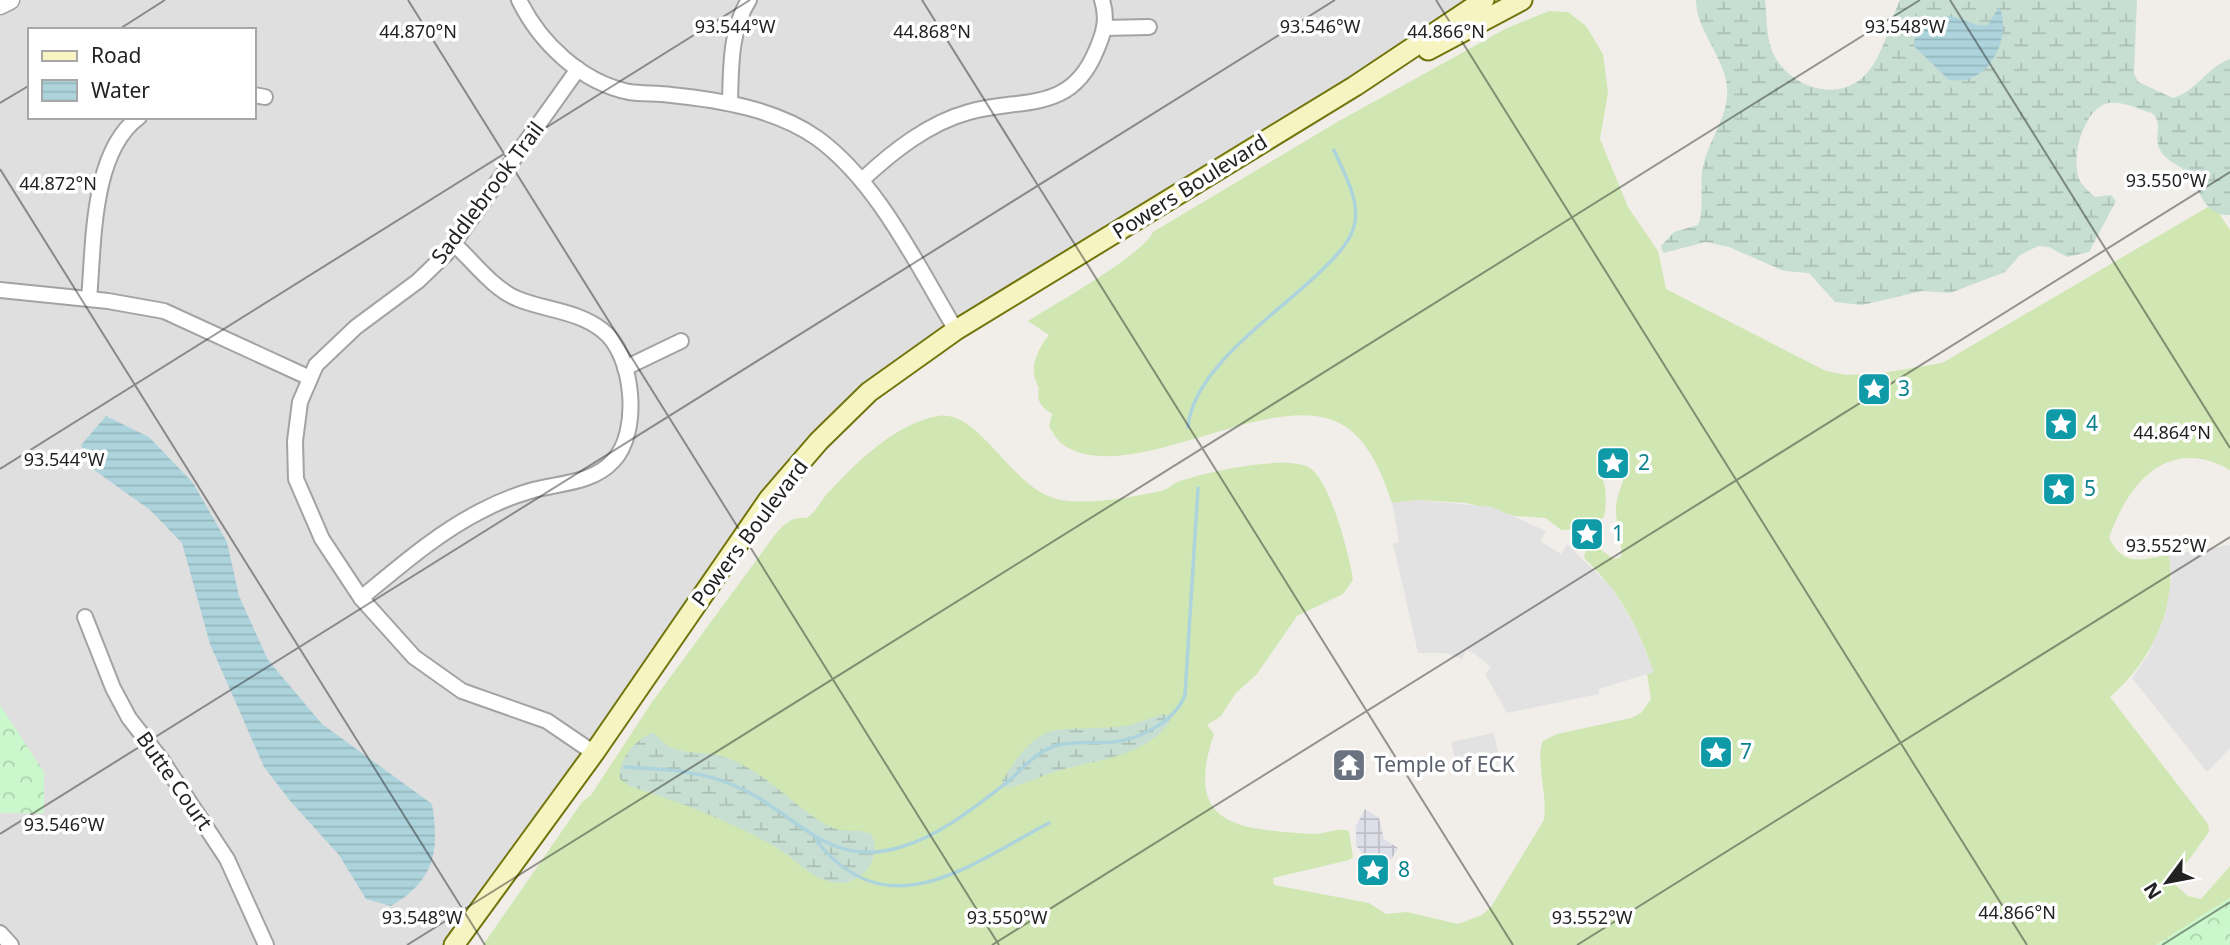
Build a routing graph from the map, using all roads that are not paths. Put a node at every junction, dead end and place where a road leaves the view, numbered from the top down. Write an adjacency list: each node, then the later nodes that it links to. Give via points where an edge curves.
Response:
1 (10, 0): 7 (street)
2 (519, 0): 10 (street, via 549,44)
3 (749, 0): 12 (street, via 740,13 731,62)
4 (1102, 0): 9 (street)
5 (1484, 0): 11 (main road, Powers Boulevard)
6 (1522, 0): 11 (main road, Powers Boulevard)
7 (0, 5)
8 (1149, 27): 9 (street)
9 (1104, 28): 14 (street, via 1092,62 1058,96 970,112 940,124 893,152)
10 (578, 69): 12 (street, via 628,92); 15 (street, Saddlebrook Trail)
11 (1355, 86): 18 (main road, Powers Boulevard)
12 (730, 103): 14 (street, via 816,137)
13 (136, 119): 17 (street, via 113,146 99,197)
14 (862, 180): 18 (street)
15 (454, 244): 20 (street, via 517,299 578,317 604,331); 21 (street, Saddlebrook Trail, via 418,281 356,327 316,365)
16 (0, 290): 17 (street)
17 (89, 299): 21 (street, via 164,311)
18 (956, 330): 24 (main road, Powers Boulevard, via 869,392 769,499)
19 (681, 341): 20 (street)
20 (625, 368): 22 (street, via 630,415 627,438 614,461 590,477 528,491 482,510 443,532)
21 (310, 378): 22 (street, Saddlebrook Trail, via 300,402 296,479 322,539)
22 (360, 598): 24 (street, Saddlebrook Trail, via 414,657 462,691 547,721)
23 (85, 617): 27 (street, Butte Court, via 129,718 227,859)
24 (594, 753): 28 (main road, Powers Boulevard)
25 (0, 933): 26 (street)
26 (11, 945)
27 (266, 945)
28 (454, 945)

